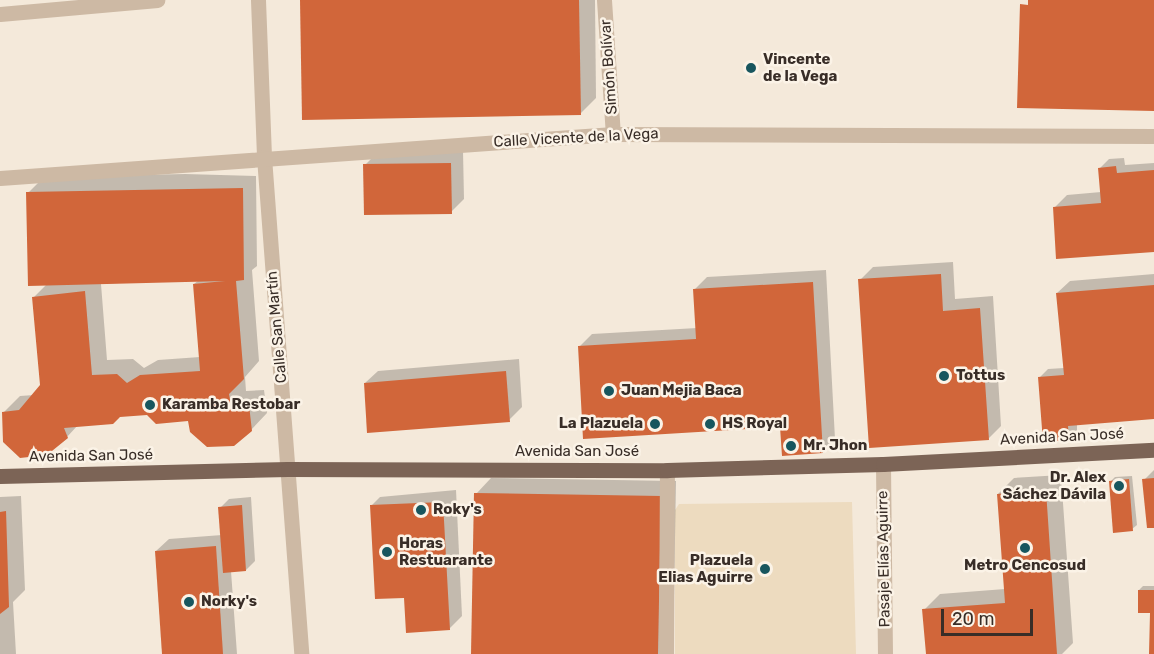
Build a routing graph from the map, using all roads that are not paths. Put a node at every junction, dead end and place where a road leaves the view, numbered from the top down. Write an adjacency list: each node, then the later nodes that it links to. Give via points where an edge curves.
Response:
1 (158, 0): 4 (street)
2 (258, 0): 7 (street, Calle San Martín)
3 (604, 0): 5 (street, Simón Bolívar)
4 (0, 14)
5 (613, 134): 6 (street, Calle Vicente de la Vega); 7 (street, Calle Vicente de la Vega)
6 (1154, 135)
7 (264, 157): 8 (street, Calle Vicente de la Vega); 11 (street, Calle San Martín)
8 (0, 178)
9 (1154, 450): 10 (main road, Avenida San José)
10 (883, 464): 12 (main road, Avenida San José); 16 (street, Pasaje Elías Aguirre)
11 (288, 469): 12 (main road, Avenida San José); 13 (main road, Avenida San José); 14 (street, Calle San Martín)
12 (667, 470): 15 (street)
13 (0, 476)
14 (301, 654)
15 (666, 654)
16 (885, 654)

